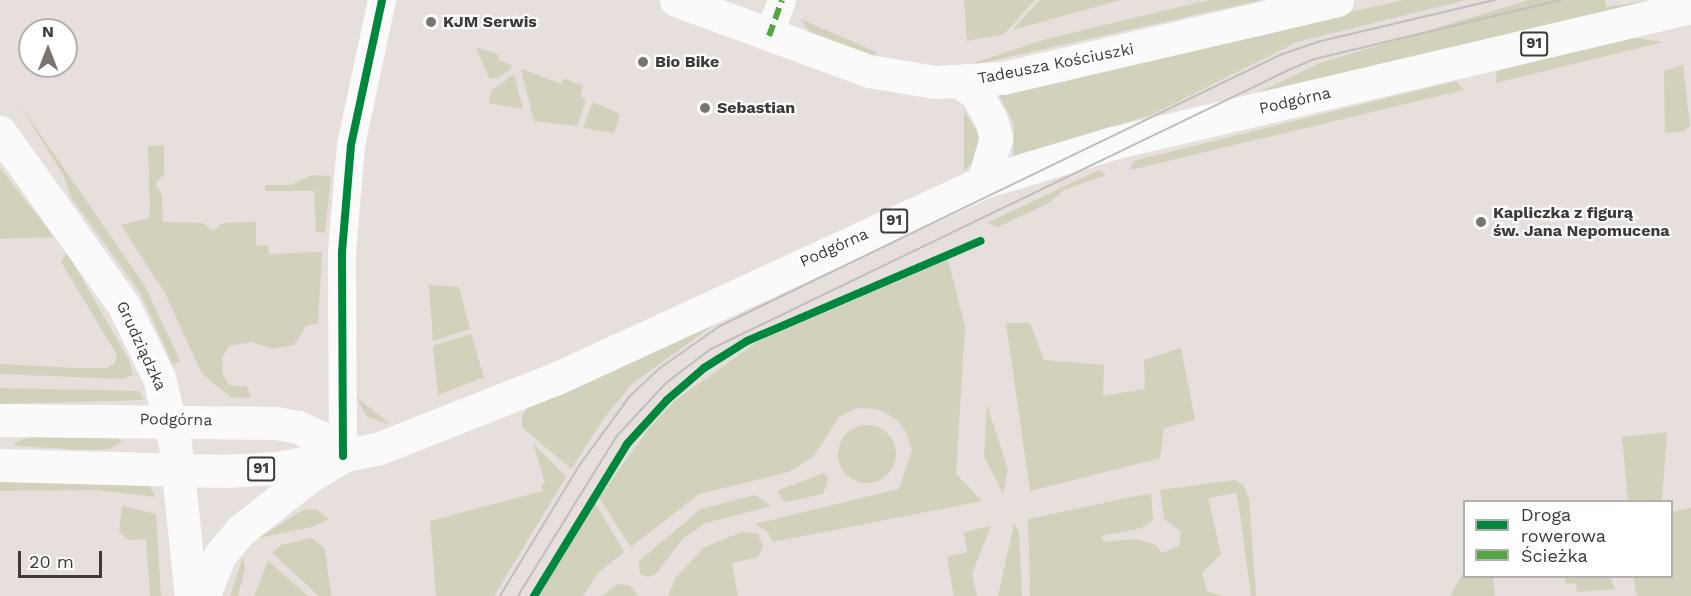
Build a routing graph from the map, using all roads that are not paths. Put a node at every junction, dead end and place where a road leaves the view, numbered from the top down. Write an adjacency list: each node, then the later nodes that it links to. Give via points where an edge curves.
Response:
1 (382, 0): 12 (street, via 351,145 342,252)
2 (676, 0): 6 (main road, Tadeusza Kościuszki)
3 (782, 0): 6 (street)
4 (1336, 0): 7 (main road, Tadeusza Kościuszki, via 1072,63)
5 (1691, 10): 9 (main road, Podgórna / 91, via 1099,146)
6 (770, 36): 7 (main road, Tadeusza Kościuszki, via 904,79)
7 (960, 82): 9 (main road, via 976,93 992,120 996,138)
8 (0, 132): 11 (main road, Grudziądzka, via 123,306 159,378)
9 (983, 182): 12 (main road, Podgórna / 91, via 555,379 404,441)
10 (0, 420): 11 (main road, Podgórna)
11 (172, 420): 12 (main road, Podgórna, via 298,427 330,442); 14 (main road, Grudziądzka)
12 (343, 456): 14 (main road, Podgórna / 91, via 276,468); 16 (main road, via 307,478 240,531 220,555)
13 (14, 465): 14 (main road, Podgórna / 91)
14 (179, 470): 15 (main road, Grudziądzka)
15 (190, 596)
16 (203, 596)

